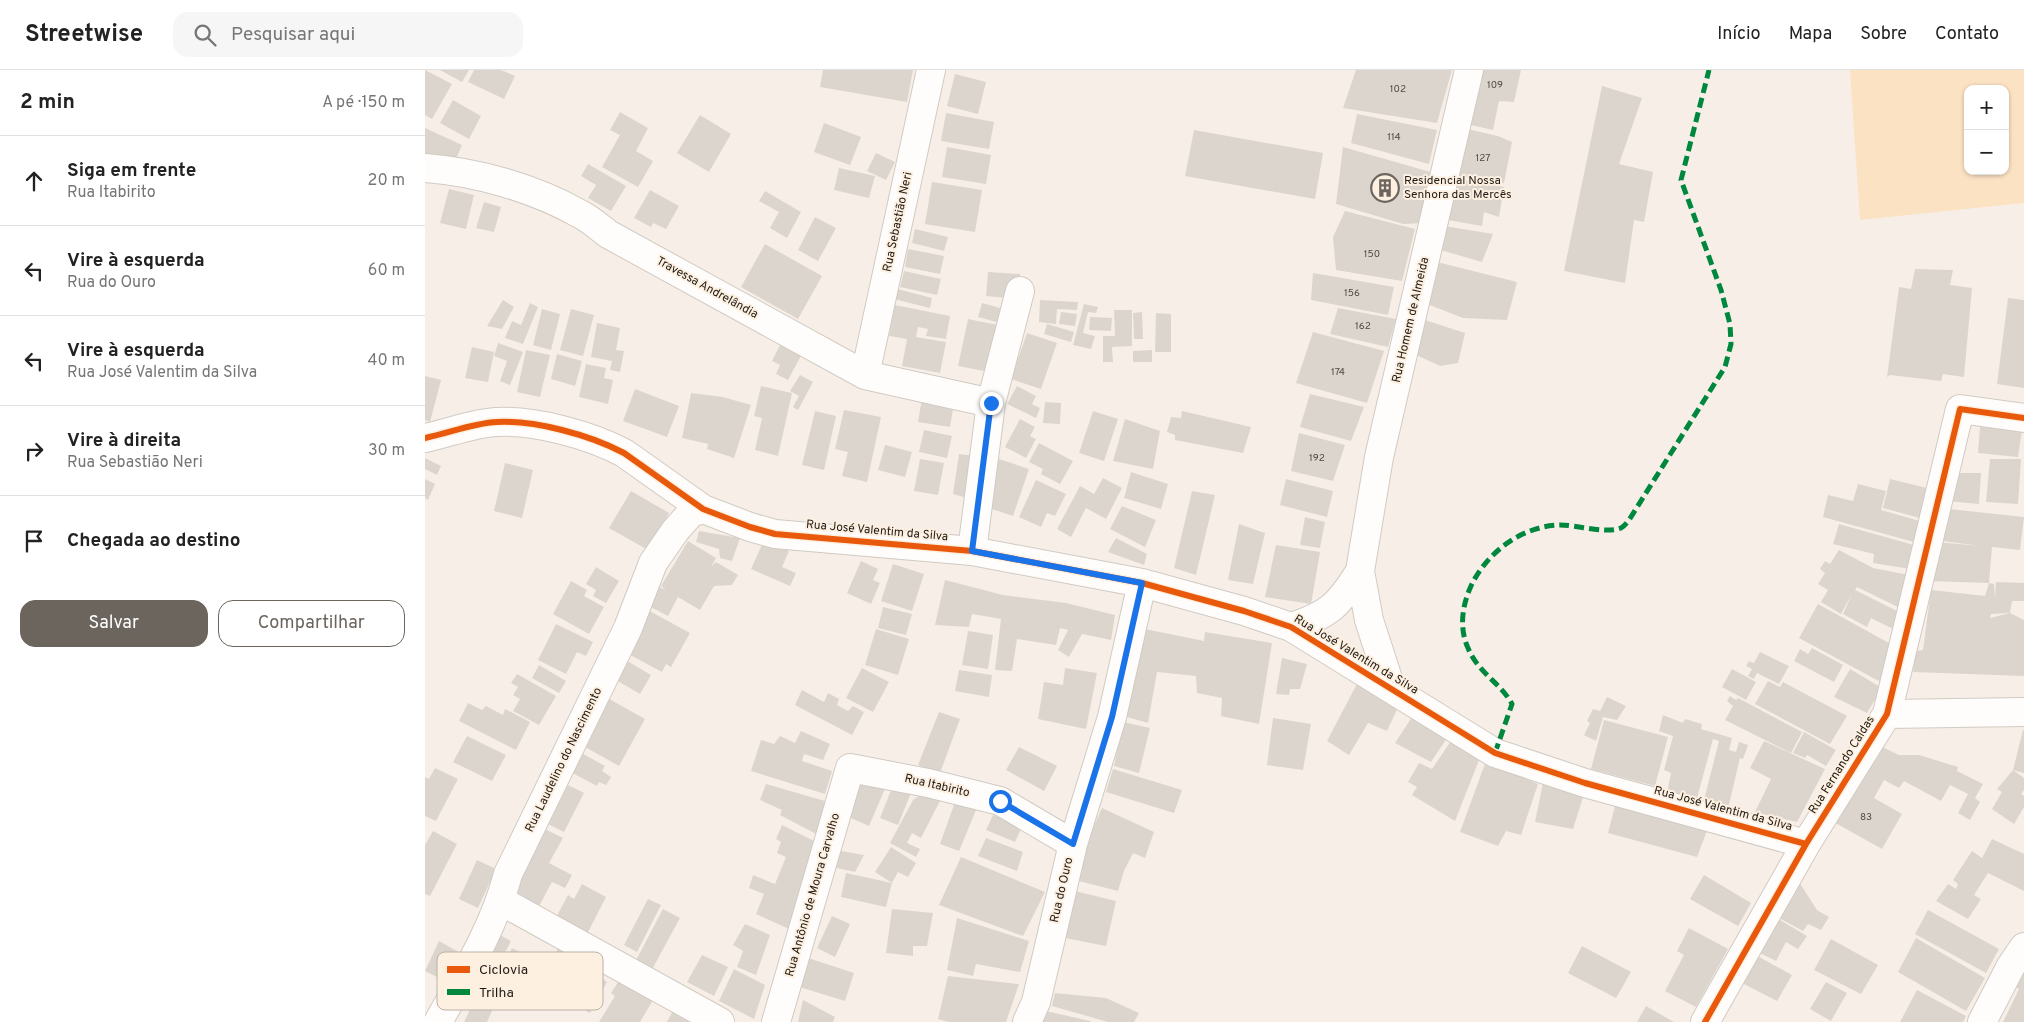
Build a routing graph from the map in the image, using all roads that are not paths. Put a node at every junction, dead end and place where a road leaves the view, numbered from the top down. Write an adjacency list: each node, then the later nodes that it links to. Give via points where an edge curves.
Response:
1 (931, 70): 5 (street, Rua Sebastião Neri)
2 (1469, 70): 11 (street, Rua Homem de Almeida, via 1379,457)
3 (425, 168): 5 (street, Travessa Andrelândia, via 452,170 503,183 581,214 608,234)
4 (1020, 291): 6 (street)
5 (865, 375): 6 (street, Travessa Andrelândia)
6 (991, 403): 10 (street)
7 (2024, 418): 16 (street, Rua Fernando Caldas, via 1960,409)
8 (425, 438): 9 (street, Rua José Valentim da Silva, via 496,422 529,424 599,441 624,452)
9 (703, 509): 10 (street, Rua José Valentim da Silva, via 749,528 775,534); 20 (street, Rua Laudelino do Nascimento, via 691,513 653,563 628,628 509,874)
10 (972, 551): 12 (street, Rua José Valentim da Silva)
11 (1360, 571): 13 (street, via 1331,609 1311,621); 14 (street, via 1369,620)
12 (1142, 583): 13 (street, Rua José Valentim da Silva); 18 (street, Rua do Ouro, via 1112,717)
13 (1291, 627): 14 (street, Rua José Valentim da Silva)
14 (1391, 688): 19 (street, Rua José Valentim da Silva, via 1495,753 1585,784)
15 (2024, 712): 16 (street)
16 (1887, 714): 19 (street, Rua Fernando Caldas)
17 (850, 768): 18 (street, Rua Itabirito, via 1000,801); 28 (street, Rua Antônio de Moura Carvalho)
18 (1073, 844): 29 (street, Rua do Ouro, via 1036,1002)
19 (1807, 844): 30 (street, Rua Fernando Caldas)
20 (501, 901): 22 (street, Rua Laudelino do Nascimento); 23 (street)
21 (2024, 947): 31 (street)
22 (477, 952)
23 (593, 952)
24 (603, 957): 27 (street)
25 (445, 1010): 26 (street, Rua Laudelino do Nascimento)
26 (438, 1022)
27 (720, 1022)
28 (776, 1022)
29 (1027, 1022)
30 (1705, 1022)
31 (1982, 1022)

